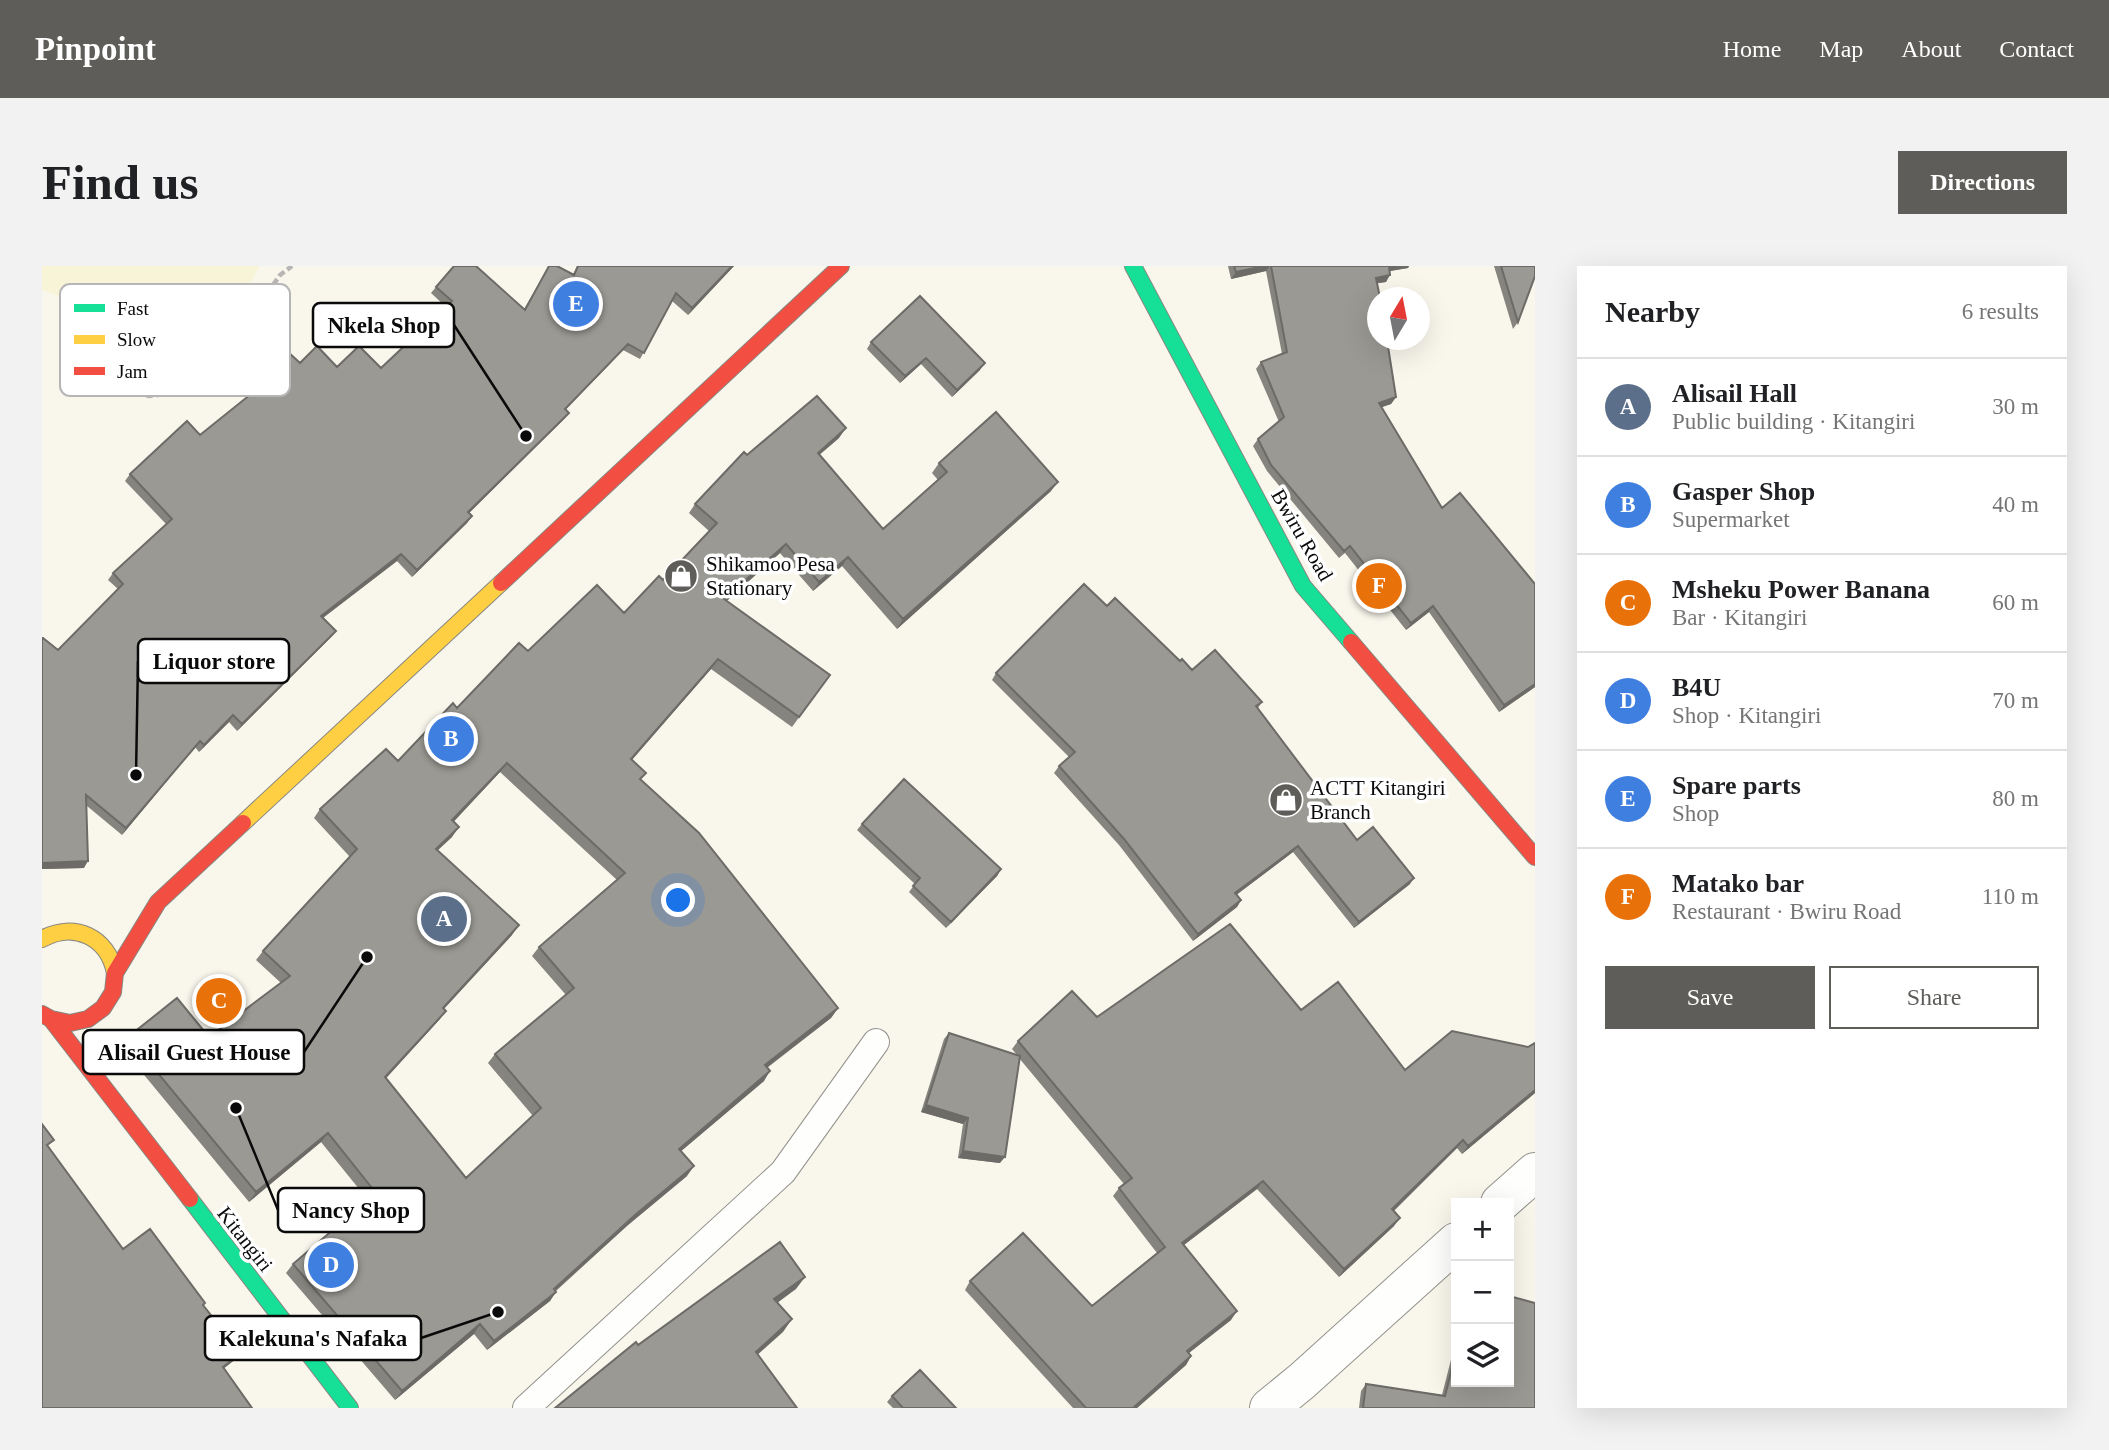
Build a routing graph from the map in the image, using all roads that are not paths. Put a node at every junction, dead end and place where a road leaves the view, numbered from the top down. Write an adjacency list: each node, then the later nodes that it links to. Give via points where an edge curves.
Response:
1 (841, 266): 4 (main road)
2 (1133, 266): 3 (main road, Bwiru Road, via 1303,586)
3 (1535, 857)
4 (158, 902): 5 (main road); 7 (main road)
5 (133, 912)
6 (44, 936): 7 (main road, via 90,930 110,956)
7 (115, 973): 8 (main road, via 113,992)
8 (103, 1008): 9 (main road, via 88,1019 70,1023); 10 (main road)
9 (46, 1016): 13 (main road, Kitangiri)
10 (104, 1033)
11 (876, 1042): 19 (lane, via 783,1172)
12 (106, 1058): 13 (main road)
13 (108, 1096): 18 (main road, Kitangiri)
14 (1535, 1172): 15 (street)
15 (1506, 1198)
16 (1451, 1247): 17 (street)
17 (1310, 1395): 20 (street)
18 (350, 1408)
19 (526, 1408)
20 (1269, 1408)

